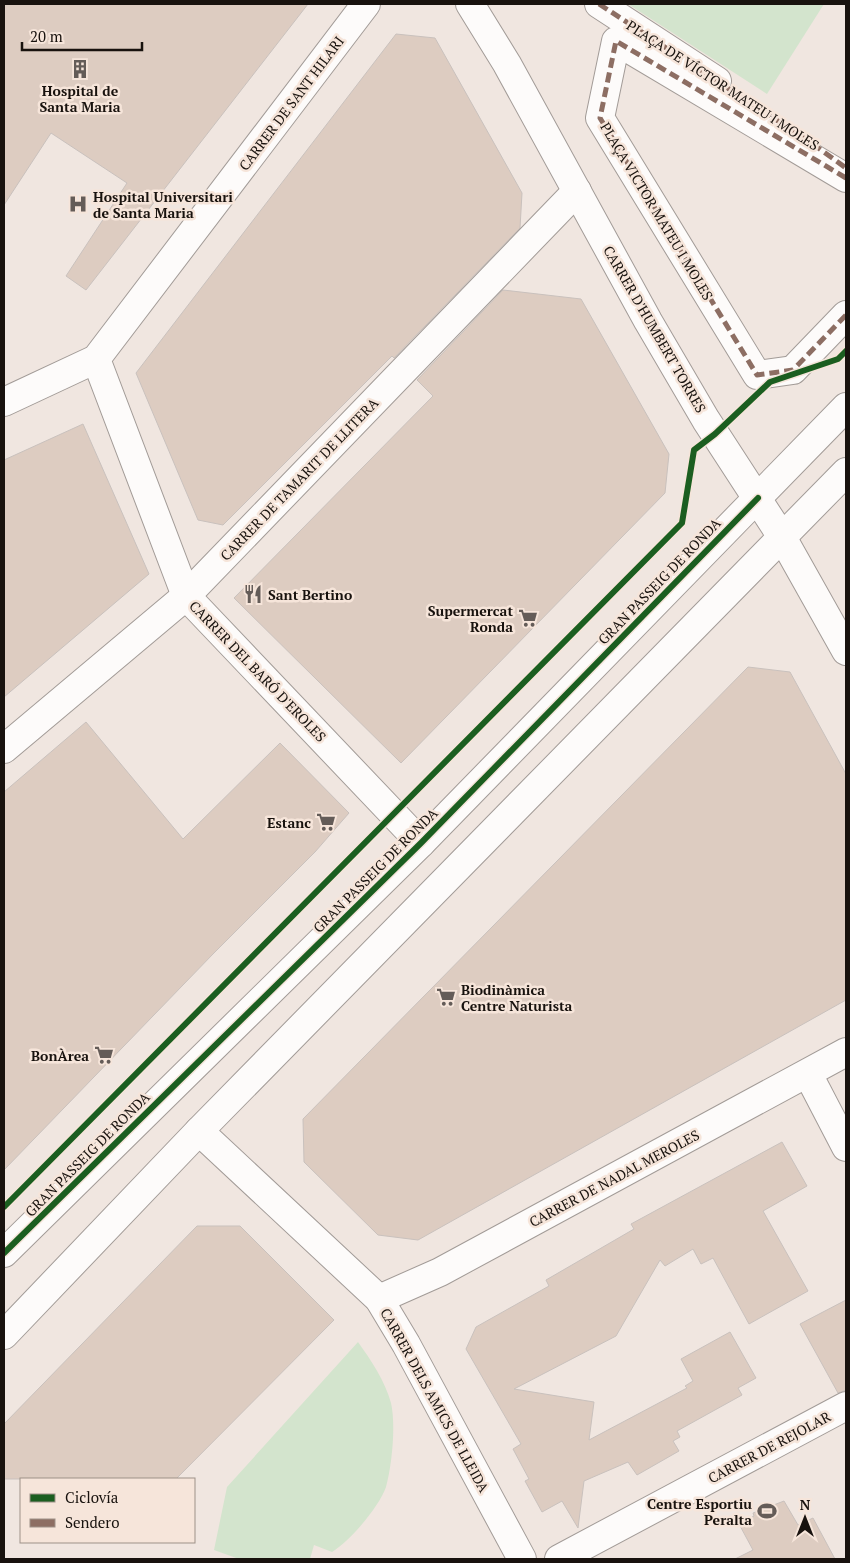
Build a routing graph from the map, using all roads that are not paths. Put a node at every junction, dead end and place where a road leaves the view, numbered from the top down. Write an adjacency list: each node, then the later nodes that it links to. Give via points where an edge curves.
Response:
1 (366, 4): 8 (street, CARRER DE SANT HILARI)
2 (470, 4): 6 (street, CARRER D'HUMBERT TORRES)
3 (599, 4): 4 (street, PLAÇA DE VÍCTOR MATEU I MOLES)
4 (846, 168)
5 (846, 178): 7 (street, PLAÇA VICTOR MATEU I MOLES, via 616,41 600,118 757,375 793,370)
6 (577, 190): 12 (street, CARRER D'HUMBERT TORRES, via 694,398); 14 (street, CARRER DE TAMARIT DE LLITERA)
7 (846, 315)
8 (96, 359): 9 (street, CARRER DE SANT HILARI); 14 (street, CARRER DEL BARÓ D'EROLES)
9 (4, 402)
10 (846, 407): 12 (street, GRAN PASSEIG DE RONDA)
11 (846, 472): 13 (street)
12 (758, 498): 13 (street, CARRER D'HUMBERT TORRES); 17 (street, GRAN PASSEIG DE RONDA)
13 (782, 537): 15 (street, CARRER D'HUMBERT TORRES); 20 (street)
14 (186, 596): 16 (street, CARRER DE TAMARIT DE LLITERA); 17 (street, CARRER DEL BARÓ D'EROLES)
15 (846, 651)
16 (4, 748)
17 (421, 843): 22 (street, GRAN PASSEIG DE RONDA)
18 (846, 1052): 19 (street, CARRER DE NADAL MEROLES)
19 (808, 1074): 21 (street); 23 (street, CARRER DE NADAL MEROLES, via 440,1272)
20 (199, 1131): 23 (street, CARRER DELS AMICS DE LLEIDA); 24 (street)
21 (846, 1147)
22 (4, 1253)
23 (379, 1299): 26 (street, CARRER DELS AMICS DE LLEIDA)
24 (4, 1335)
25 (846, 1406): 27 (street, CARRER DE REJOLAR)
26 (522, 1559)
27 (558, 1559)

